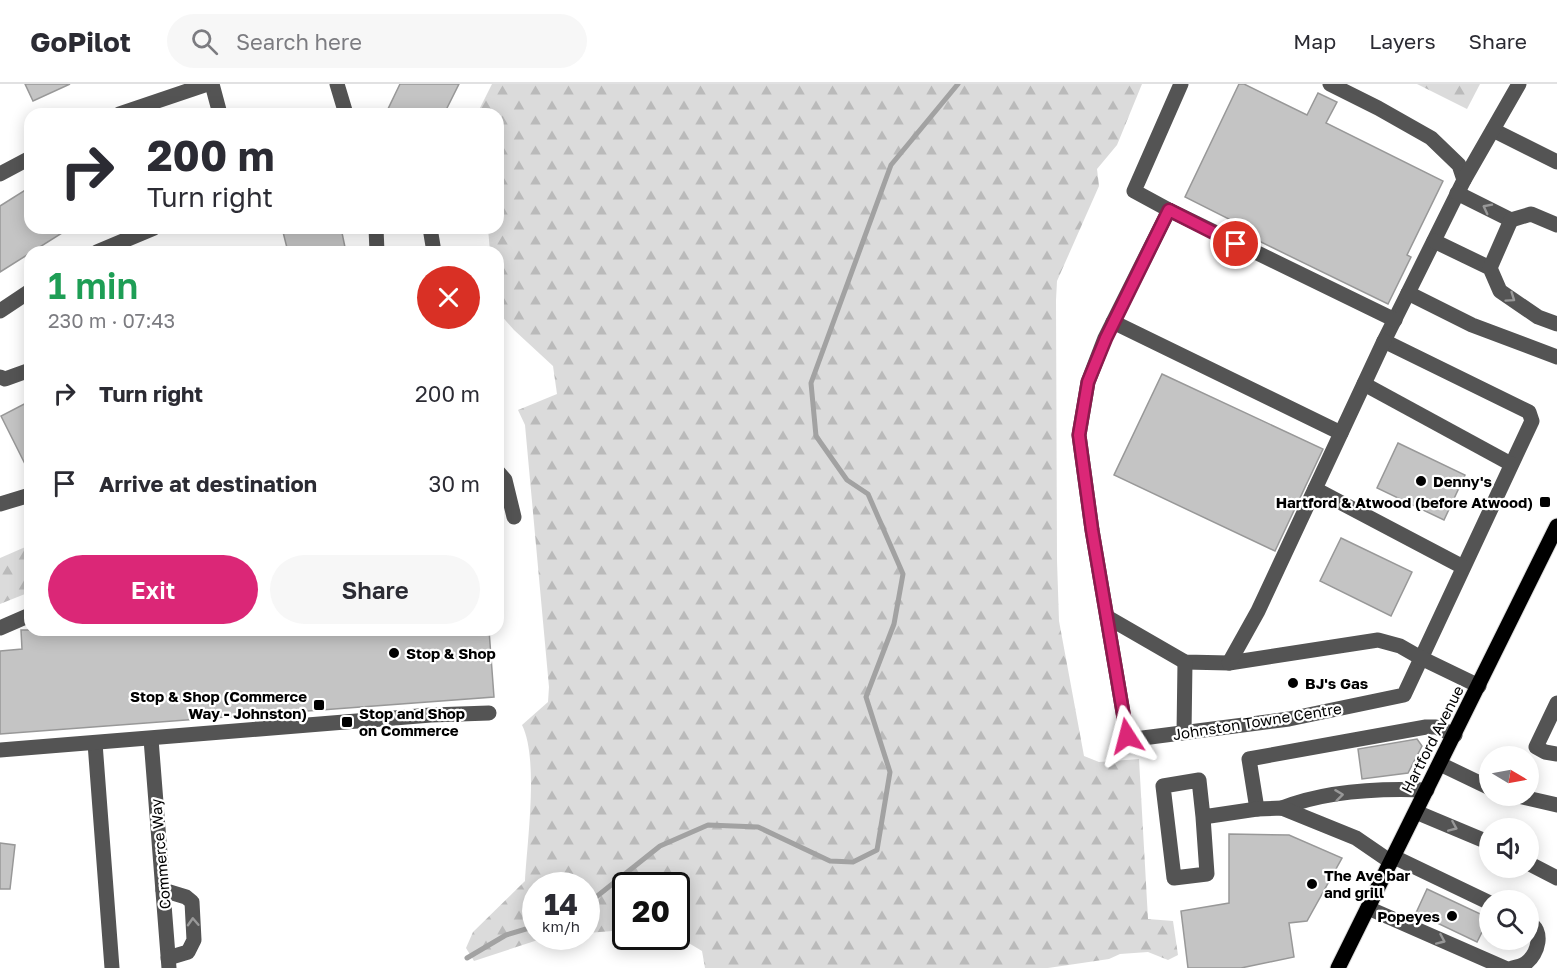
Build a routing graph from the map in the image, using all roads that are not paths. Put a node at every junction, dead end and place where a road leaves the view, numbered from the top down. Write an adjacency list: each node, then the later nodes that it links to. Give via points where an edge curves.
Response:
1 (208, 84): 7 (lane)
2 (212, 84): 8 (lane)
3 (337, 84): 9 (lane)
4 (1181, 84): 15 (lane, via 1134,191)
5 (1330, 84): 14 (lane, via 1431,138 1459,165)
6 (1519, 84): 10 (lane)
7 (137, 108)
8 (218, 108)
9 (344, 108)
10 (1493, 130): 12 (lane); 14 (lane)
11 (24, 161): 13 (lane)
12 (1557, 162)
13 (0, 174)
14 (1460, 186): 16 (lane, one-way to 14); 19 (lane)
15 (1169, 210): 25 (lane); 26 (lane, Johnston Towne Centre)
16 (1512, 220): 17 (lane, via 1531,214); 21 (lane)
17 (1557, 225)
18 (141, 234): 20 (lane)
19 (1434, 241): 21 (lane); 22 (lane)
20 (116, 246)
21 (1490, 268): 27 (lane, one-way to 27, via 1500,291 1538,317)
22 (1408, 293): 25 (lane); 29 (lane, via 1472,325)
23 (24, 295): 24 (lane)
24 (0, 311)
25 (1395, 320): 28 (lane)
26 (1113, 322): 33 (lane); 43 (lane, Johnston Towne Centre, via 1088,382 1079,435)
27 (1557, 324)
28 (1384, 341): 32 (lane); 34 (lane, via 1529,412 1532,421)
29 (1557, 357)
30 (24, 372): 31 (lane, via 5,379)
31 (0, 376)
32 (1364, 384): 33 (lane); 34 (lane)
33 (1341, 433): 36 (lane)
34 (1511, 464): 41 (lane)
35 (504, 479): 39 (lane)
36 (1315, 489): 41 (lane); 47 (lane)
37 (24, 497): 38 (lane)
38 (0, 504)
39 (514, 517)
40 (1557, 526): 48 (main road, Hartford Avenue)
41 (1463, 567): 45 (lane)
42 (24, 617): 44 (lane)
43 (1107, 617): 46 (lane); 51 (lane, Johnston Towne Centre, via 1127,736 1136,740)
44 (0, 627)
45 (1421, 658): 47 (lane, via 1378,640); 48 (lane); 51 (lane, Johnston Towne Centre, via 1404,695 1290,719)
46 (1185, 662): 47 (lane); 51 (lane)
47 (1229, 663)
48 (1479, 686): 52 (main road, Hartford Avenue)
49 (1557, 703): 56 (lane, via 1536,747)
50 (489, 713): 53 (lane)
51 (1184, 733)
52 (1455, 735): 57 (main road, Hartford Avenue); 63 (lane, via 1426,727 1249,759)
53 (151, 739): 54 (lane); 70 (lane, Commerce Way)
54 (95, 743): 55 (lane); 76 (lane)
55 (0, 750)
56 (1557, 754)
57 (1440, 764): 58 (lane); 59 (main road, Hartford Avenue)
58 (1479, 783)
59 (1427, 790): 62 (lane, one-way to 59, via 1304,799 1388,788); 64 (main road, Hartford Avenue)
60 (1539, 801): 61 (lane)
61 (1557, 805)
62 (1282, 808): 63 (lane); 67 (lane, via 1356,838)
63 (1257, 809): 65 (lane)
64 (1416, 812): 66 (lane, one-way to 66); 67 (main road, Hartford Avenue)
65 (1203, 817): 65 (lane, via 1199,780 1163,786 1174,878 1207,874)
66 (1479, 838)
67 (1392, 860): 71 (lane); 72 (main road, Hartford Avenue)
68 (1539, 869): 69 (lane)
69 (1557, 878)
70 (163, 890): 74 (lane, Commerce Way); 74 (lane, one-way to 70, via 188,952 194,940 192,902)
71 (1479, 898)
72 (1368, 908): 77 (main road, Hartford Avenue); 78 (lane, one-way to 78)
73 (1536, 950): 75 (lane)
74 (169, 963)
75 (1521, 967)
76 (112, 968)
77 (1338, 968)
78 (1505, 968)

